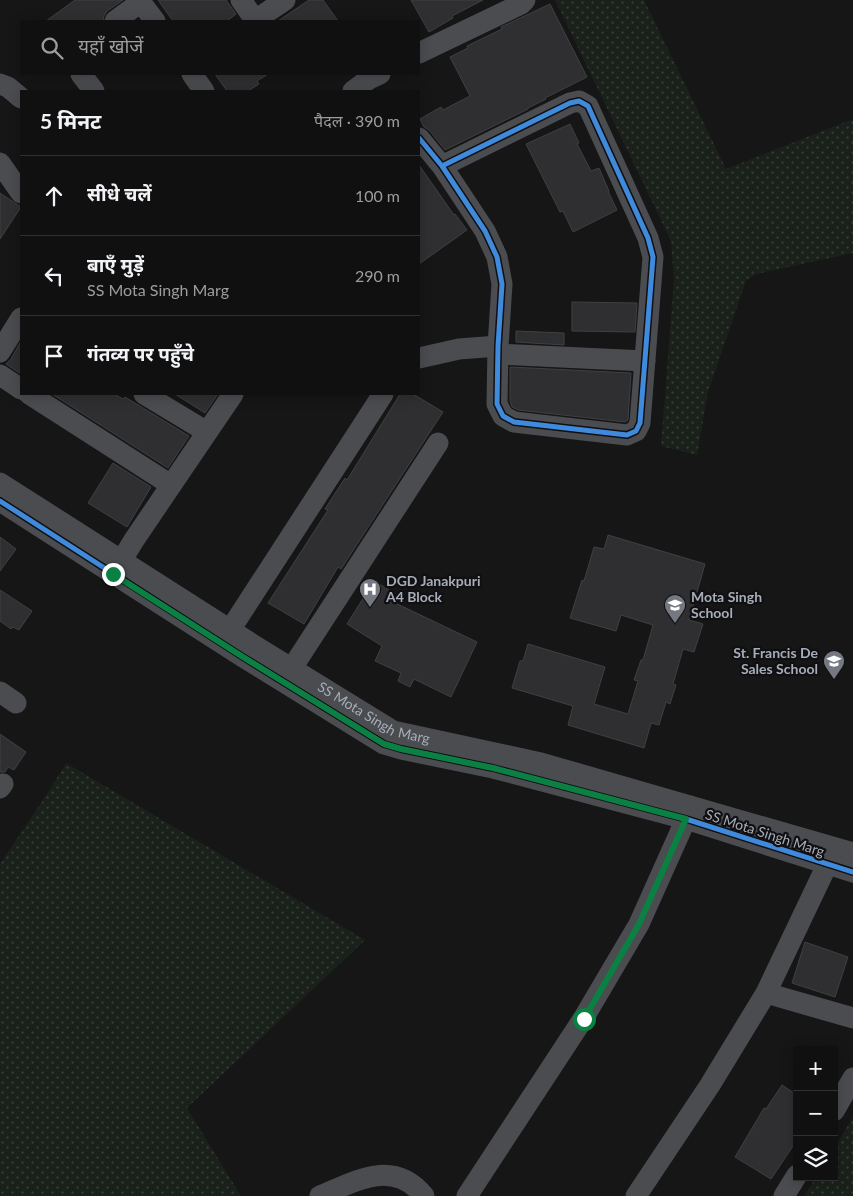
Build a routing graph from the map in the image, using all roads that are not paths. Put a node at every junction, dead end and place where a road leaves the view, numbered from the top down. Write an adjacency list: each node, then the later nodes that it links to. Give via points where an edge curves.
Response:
1 (241, 0): 7 (street)
2 (285, 0): 8 (street)
3 (525, 0): 9 (street)
4 (140, 1): 5 (street); 6 (street)
5 (116, 20)
6 (154, 20)
7 (253, 20)
8 (255, 20)
9 (420, 53)
10 (83, 75): 13 (street)
11 (193, 75): 14 (street)
12 (0, 84): 15 (street)
13 (93, 90)
14 (203, 90)
15 (20, 97)
16 (420, 139): 18 (street)
17 (0, 163): 19 (street)
18 (442, 166): 21 (street, via 485,230 497,257 502,284); 24 (street, via 570,103 579,101 588,106 648,238 653,257)
19 (20, 192)
20 (20, 321): 22 (street)
21 (498, 350): 23 (street, via 459,349); 24 (street); 24 (street, via 497,404 503,416 514,422 627,435 636,432 640,423)
22 (0, 352)
23 (420, 358)
24 (645, 361)
25 (0, 375): 26 (street)
26 (20, 387)
27 (31, 395): 34 (street)
28 (146, 395): 31 (street)
29 (232, 395): 31 (street)
30 (382, 395): 37 (street)
31 (207, 432): 34 (street)
32 (438, 443): 38 (street)
33 (0, 483): 36 (street, SS Mota Singh Marg)
34 (171, 485): 36 (street)
35 (0, 501): 36 (street, SS Mota Singh Marg)
36 (117, 567): 37 (street, SS Mota Singh Marg); 39 (street, SS Mota Singh Marg, via 243,657 384,744)
37 (230, 630): 38 (street, SS Mota Singh Marg)
38 (292, 668): 39 (street, SS Mota Singh Marg, via 393,731 541,764)
39 (688, 813): 40 (street, SS Mota Singh Marg); 41 (street, SS Mota Singh Marg); 50 (street, via 639,924 584,1019)
40 (853, 853)
41 (827, 865): 42 (street, SS Mota Singh Marg); 43 (street)
42 (853, 872)
43 (766, 993): 44 (street); 51 (street)
44 (853, 1018)
45 (853, 1078): 46 (street)
46 (838, 1103)
47 (793, 1181): 52 (street)
48 (422, 1195): 49 (street, via 407,1181 386,1174 365,1178)
49 (320, 1196)
50 (467, 1196)
51 (636, 1196)
52 (784, 1196)

